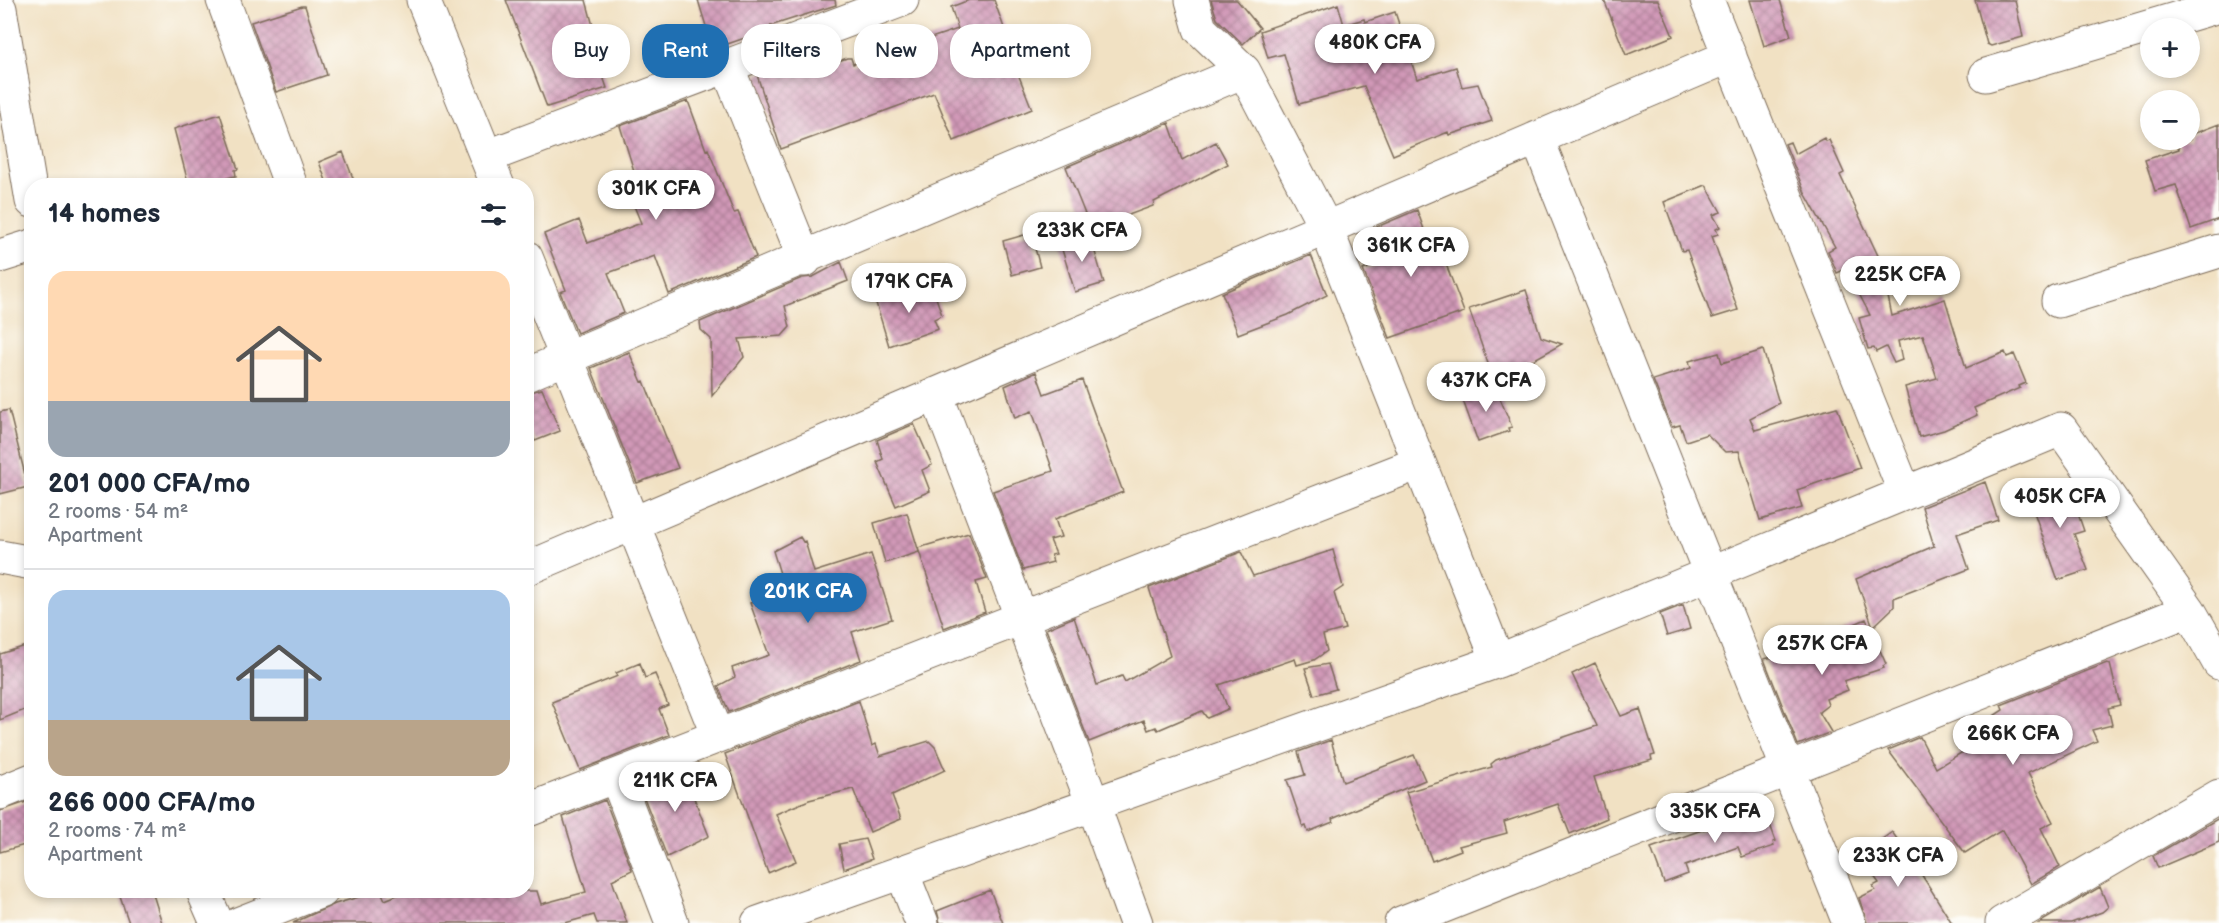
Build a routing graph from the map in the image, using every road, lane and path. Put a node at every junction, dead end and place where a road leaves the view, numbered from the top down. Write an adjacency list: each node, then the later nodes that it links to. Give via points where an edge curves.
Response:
1 (223, 0): 17 (street)
2 (423, 0): 15 (street)
3 (1192, 0): 11 (street, via 1200,28)
4 (1707, 0): 8 (street)
5 (891, 2): 9 (street)
6 (2219, 6): 12 (street)
7 (0, 9): 16 (street)
8 (1730, 56): 14 (street); 29 (street)
9 (729, 65)
10 (729, 71): 22 (street)
11 (1244, 71): 18 (street); 22 (street)
12 (1986, 75)
13 (700, 78): 15 (street)
14 (1537, 138): 18 (street); 34 (street)
15 (492, 172)
16 (28, 178)
17 (288, 178)
18 (1326, 228): 27 (street); 28 (street)
19 (24, 248): 21 (street)
20 (2219, 250): 24 (street)
21 (0, 256)
22 (805, 260): 25 (street)
23 (534, 277): 25 (street)
24 (2058, 301)
25 (567, 358): 26 (street); 30 (street)
26 (534, 372)
27 (936, 394): 30 (street); 36 (street)
28 (1419, 463): 36 (street); 37 (street)
29 (1905, 493): 34 (street); 35 (street, via 2061,429)
30 (633, 524): 33 (street); 39 (street)
31 (0, 557): 32 (street)
32 (24, 562)
33 (534, 566)
34 (1710, 574): 37 (street); 40 (street)
35 (2189, 610): 38 (street); 40 (street)
36 (1021, 618): 39 (street); 45 (street)
37 (1498, 661): 45 (street)
38 (2219, 663)
39 (718, 736): 41 (street)
40 (1788, 770): 56 (street); 57 (street)
41 (616, 776): 46 (street); 52 (street)
42 (24, 783): 43 (street)
43 (0, 793)
44 (2219, 796): 58 (street)
45 (1093, 804): 47 (street); 55 (street)
46 (534, 808)
47 (902, 872): 53 (street); 54 (street)
48 (206, 898): 50 (street)
49 (304, 898): 51 (street)
50 (217, 923)
51 (240, 923)
52 (672, 923)
53 (758, 923)
54 (922, 923)
55 (1136, 923)
56 (1401, 923)
57 (1849, 923)
58 (2002, 923)

